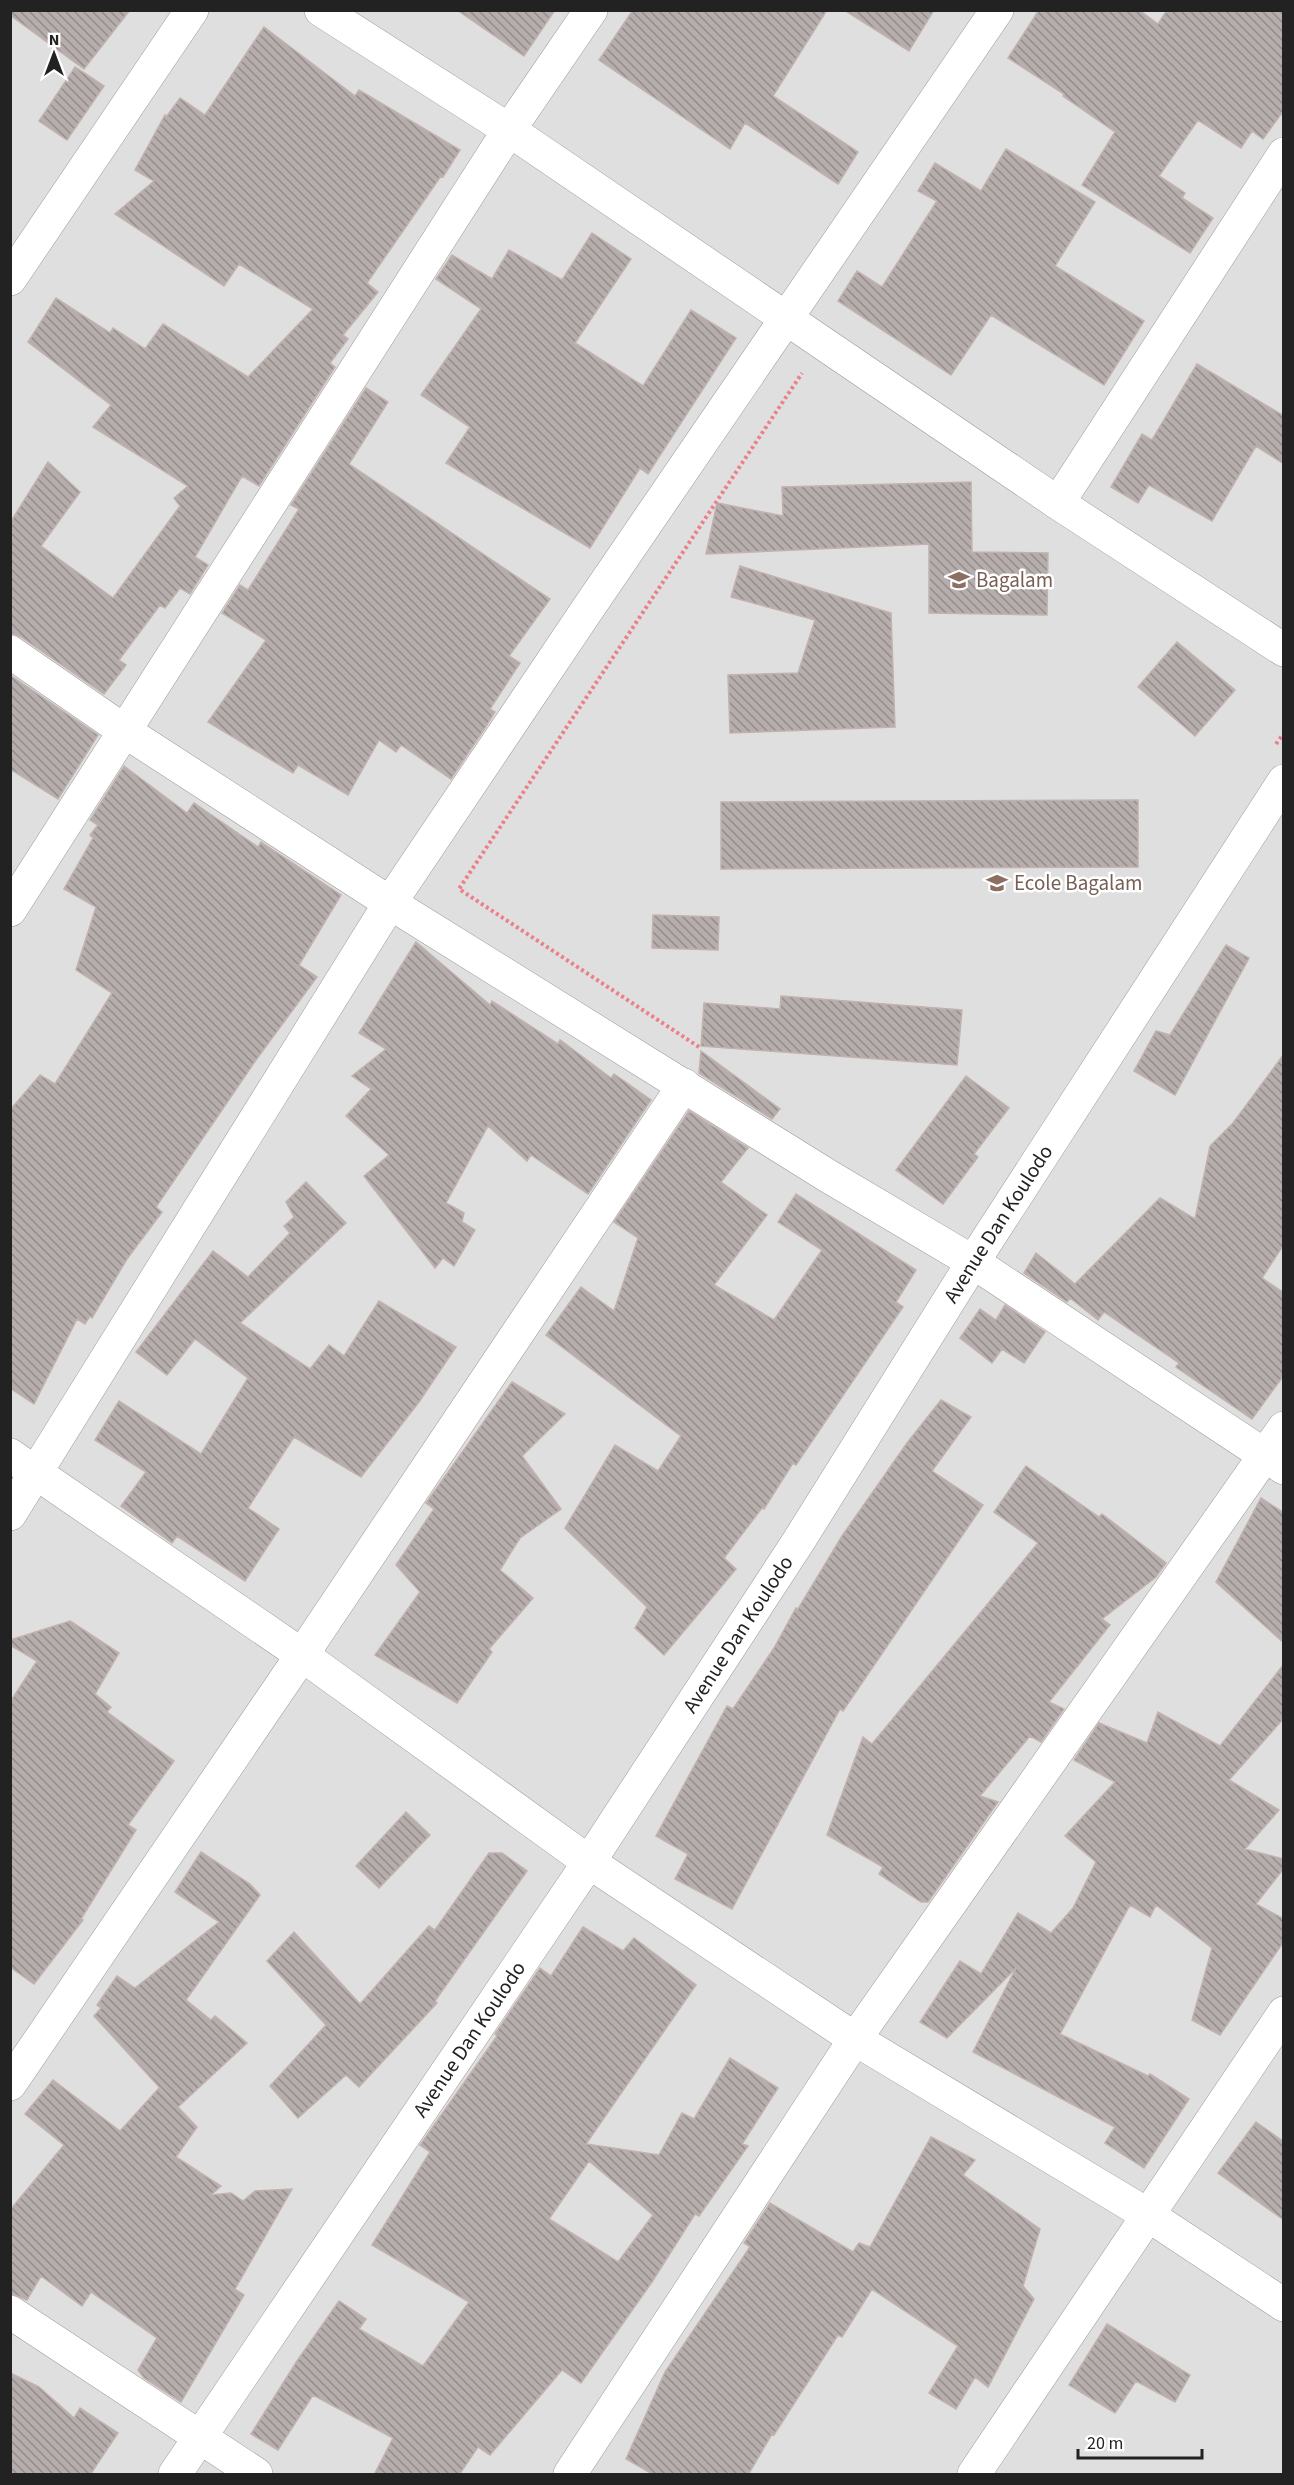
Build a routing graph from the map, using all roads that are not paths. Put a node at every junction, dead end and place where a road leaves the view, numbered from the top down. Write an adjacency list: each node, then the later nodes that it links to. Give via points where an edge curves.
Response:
1 (192, 10): 7 (street)
2 (321, 10): 5 (street)
3 (591, 10): 5 (street)
4 (997, 10): 8 (street)
5 (509, 130): 8 (street); 12 (street)
6 (1284, 154): 9 (street)
7 (10, 279)
8 (786, 319): 9 (street); 14 (street)
9 (1058, 503): 10 (street)
10 (1284, 650)
11 (10, 652): 12 (street)
12 (126, 732): 14 (street); 15 (street)
13 (1277, 767): 17 (street, Avenue Dan Koulodo)
14 (390, 903): 16 (street); 21 (street)
15 (10, 910)
16 (684, 1084): 17 (street); 23 (street)
17 (973, 1262): 20 (street); 24 (street, Avenue Dan Koulodo, via 798,1542)
18 (1284, 1428): 20 (street)
19 (10, 1455): 21 (street)
20 (1274, 1462): 26 (street)
21 (38, 1472): 22 (street); 23 (street)
22 (10, 1514)
23 (302, 1655): 24 (street); 27 (street)
24 (589, 1862): 26 (street); 31 (street, Avenue Dan Koulodo)
25 (1284, 2013): 28 (street)
26 (855, 2039): 28 (street); 34 (street)
27 (10, 2084)
28 (1148, 2215): 29 (street); 35 (street)
29 (1284, 2305)
30 (10, 2312): 31 (street)
31 (200, 2437): 32 (street, Avenue Dan Koulodo); 33 (street)
32 (175, 2475)
33 (256, 2475)
34 (570, 2475)
35 (974, 2475)

